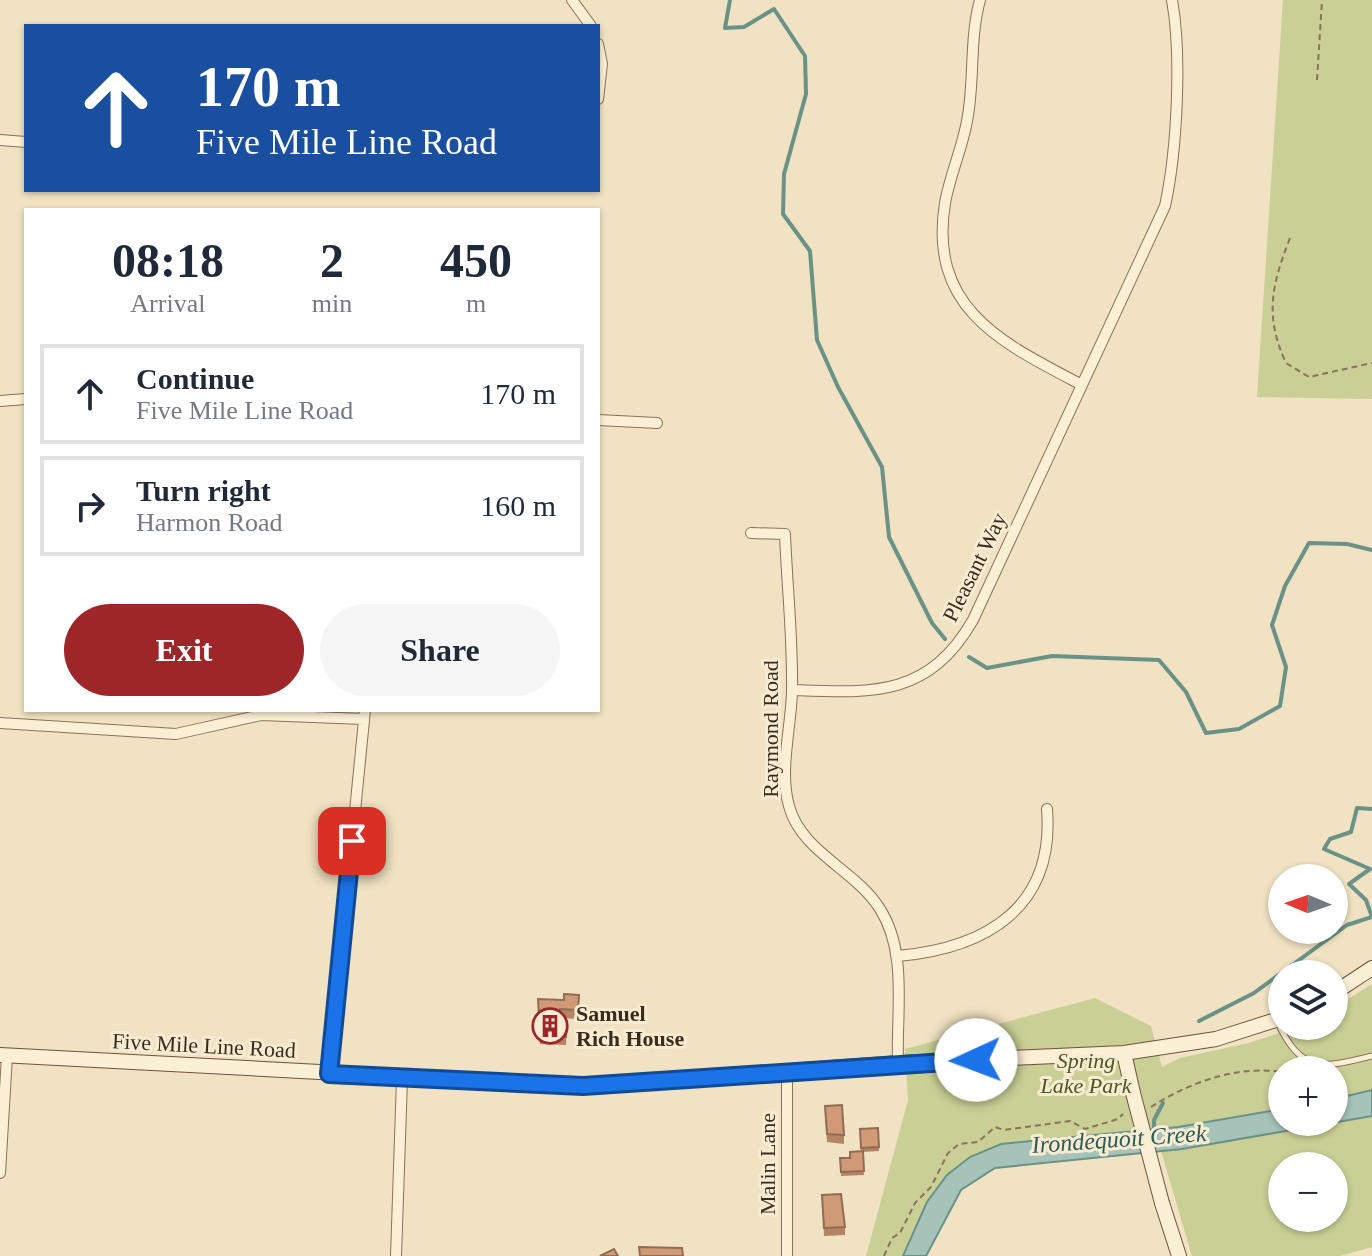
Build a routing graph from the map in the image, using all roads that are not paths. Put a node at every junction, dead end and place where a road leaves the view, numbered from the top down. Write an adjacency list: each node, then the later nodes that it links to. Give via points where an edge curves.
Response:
1 (572, 0): 4 (street)
2 (980, 0): 9 (street, via 967,120 944,213 946,266 962,300 992,335)
3 (1172, 0): 9 (street, Pleasant Way, via 1177,37 1165,206)
4 (590, 24)
5 (600, 57): 6 (street)
6 (600, 84)
7 (0, 140): 8 (street)
8 (24, 142)
9 (1082, 385): 15 (street, Pleasant Way, via 973,620 952,651 922,676 888,689)
10 (24, 399): 11 (street)
11 (0, 401)
12 (600, 420): 13 (street)
13 (657, 423)
14 (751, 533): 15 (street, Raymond Road, via 785,534)
15 (792, 690): 19 (street, Raymond Road, via 786,782 794,821 873,899 889,925)
16 (364, 714): 17 (street, via 261,715 176,734); 29 (street)
17 (0, 723)
18 (1047, 809): 19 (street, via 1041,872 1014,912 971,941)
19 (898, 956): 27 (street, Raymond Road)
20 (1372, 968): 21 (main road)
21 (1348, 984)
22 (1268, 1022): 24 (main road, Five Mile Line Road, via 1216,1039)
23 (1289, 1040): 26 (lane, via 1307,1063 1326,1065)
24 (1124, 1053): 27 (main road, Five Mile Line Road); 34 (main road, bridge)
25 (4, 1055): 29 (main road, Five Mile Line Road); 31 (street)
26 (1372, 1056)
27 (898, 1063): 28 (main road, Five Mile Line Road)
28 (787, 1073): 30 (main road, Five Mile Line Road, via 540,1086); 33 (street, Malin Lane)
29 (329, 1074): 30 (main road, Five Mile Line Road)
30 (402, 1079): 32 (street)
31 (0, 1173)
32 (396, 1256)
33 (787, 1256)
34 (1179, 1256)

